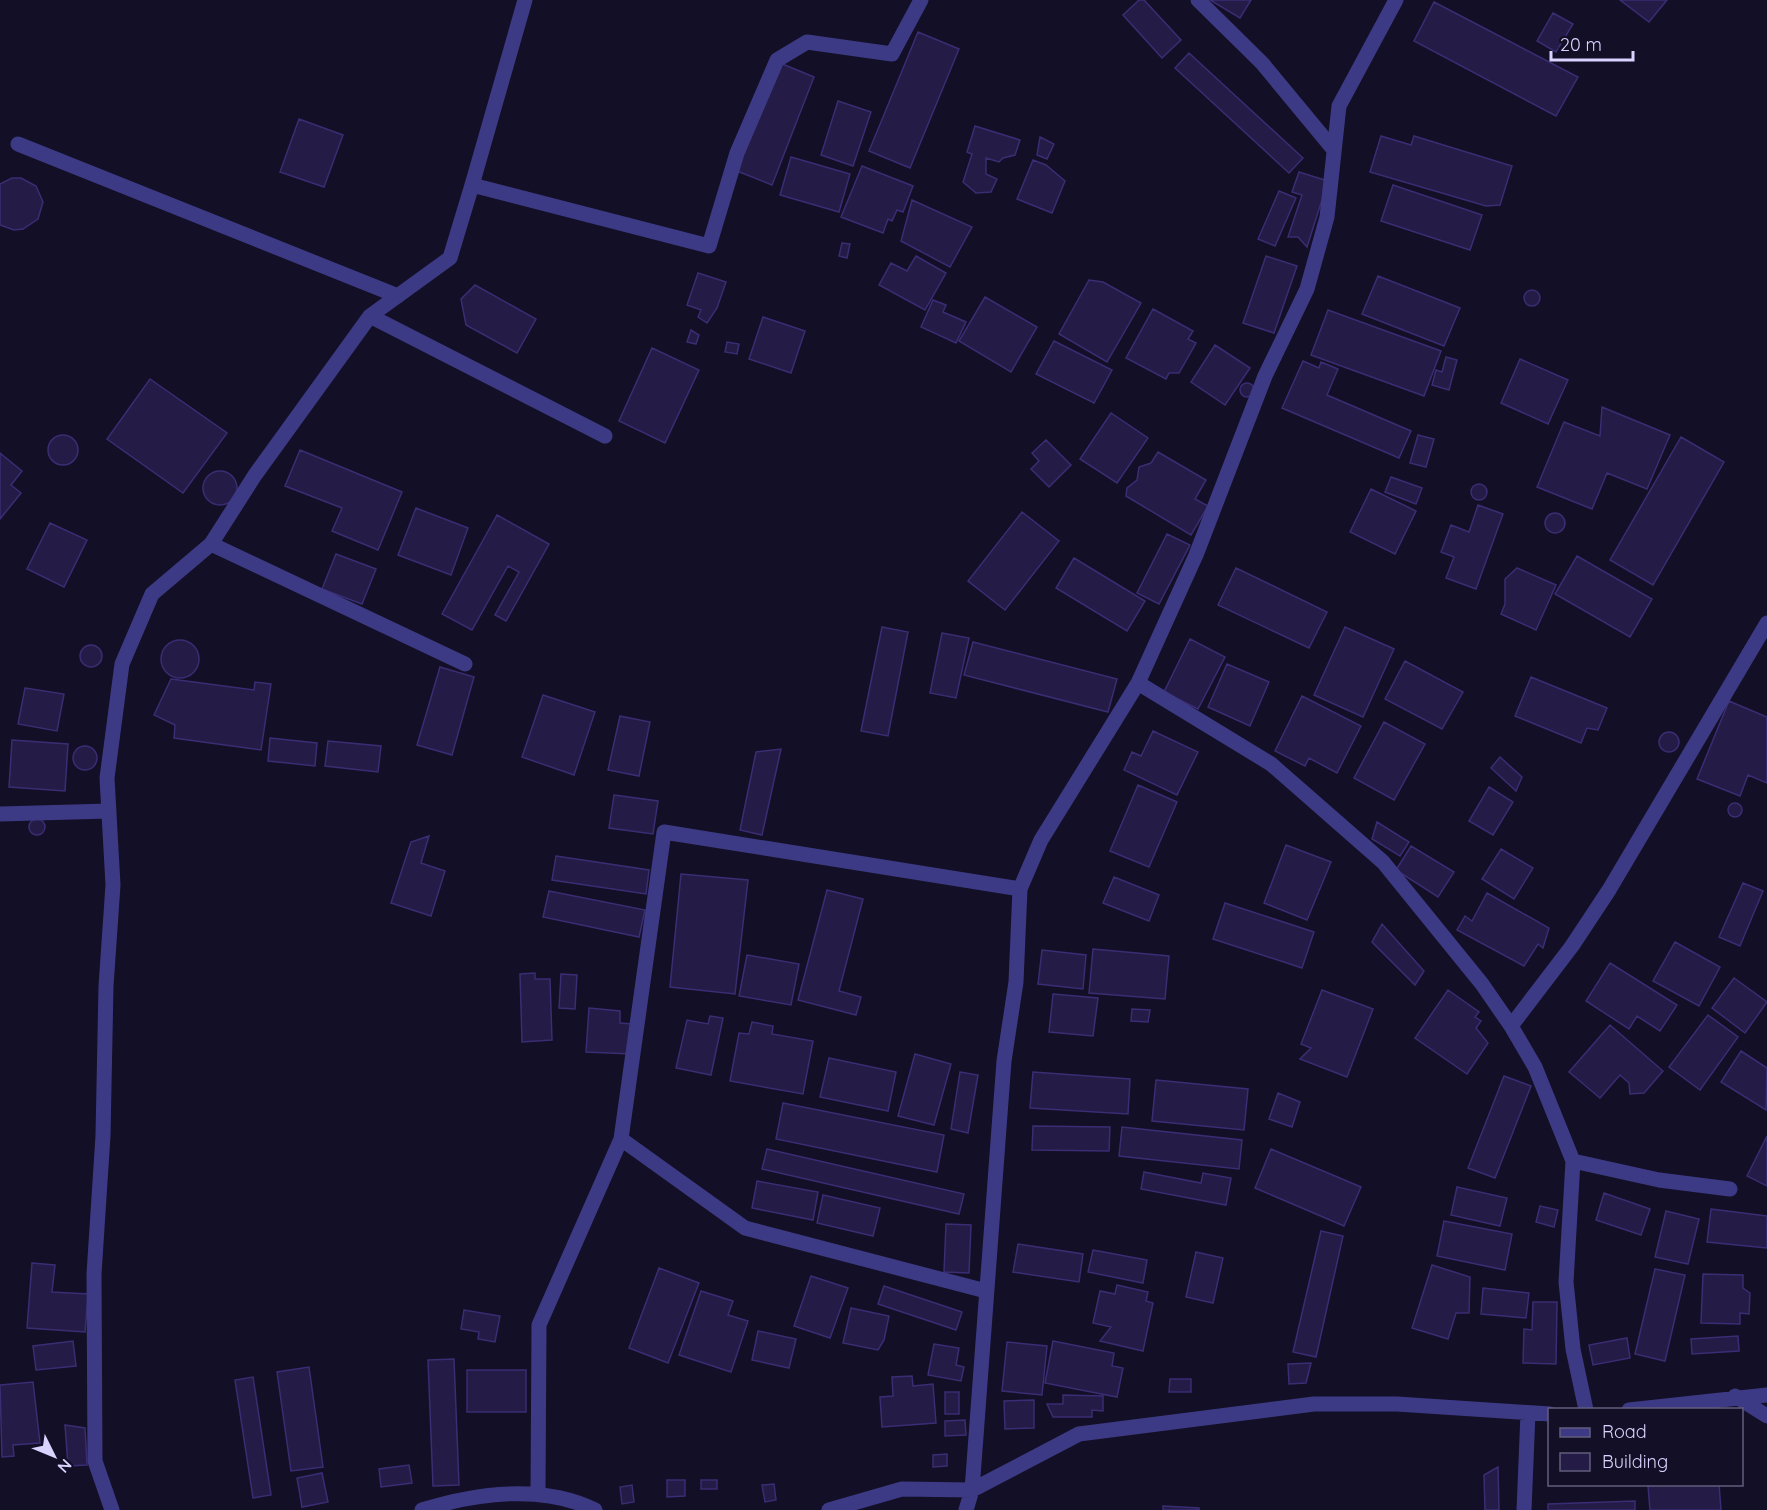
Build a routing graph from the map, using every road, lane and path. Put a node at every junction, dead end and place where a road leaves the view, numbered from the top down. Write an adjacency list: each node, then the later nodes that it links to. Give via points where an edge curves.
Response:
1 (525, 0): 7 (street)
2 (921, 0): 7 (street, via 892,54 807,42 777,60 737,153 709,246)
3 (1198, 0): 6 (street, via 1262,63)
4 (1396, 0): 6 (street, via 1339,106)
5 (18, 144): 8 (street)
6 (1334, 150): 14 (street, via 1327,217 1307,289 1265,376 1196,555)
7 (472, 185): 8 (street, via 450,258)
8 (398, 296): 9 (street)
9 (370, 316): 10 (street); 11 (street, via 255,475)
10 (605, 436)
11 (211, 544): 13 (street); 15 (street, via 152,594 122,664 107,778)
12 (1767, 623): 18 (street, via 1603,899)
13 (465, 664)
14 (1138, 683): 17 (street, via 1041,840); 18 (street, via 1271,764 1383,862)
15 (109, 811): 16 (street); 32 (street, via 113,885 94,1274 95,1461)
16 (0, 814)
17 (1020, 889): 19 (street, via 664,832); 22 (street, via 1016,982 1004,1061)
18 (1511, 1026): 20 (street, via 1535,1067)
19 (621, 1139): 22 (street, via 745,1228); 31 (street, via 539,1325)
20 (1573, 1161): 21 (street, via 1659,1180); 25 (street, via 1566,1282 1573,1349)
21 (1730, 1189)
22 (986, 1292): 30 (street)
23 (1767, 1395): 24 (street)
24 (1735, 1396): 26 (street); 29 (street)
25 (1586, 1408)
26 (1644, 1408)
27 (1528, 1413): 28 (street); 30 (street, via 1397,1404 1314,1404 1079,1434); 37 (street)
28 (1548, 1414)
29 (1767, 1416)
30 (972, 1490): 35 (street, via 902,1489); 36 (street)
31 (538, 1493): 33 (street, via 482,1497); 34 (street)
32 (112, 1510)
33 (422, 1510)
34 (595, 1510)
35 (828, 1510)
36 (966, 1510)
37 (1524, 1510)

